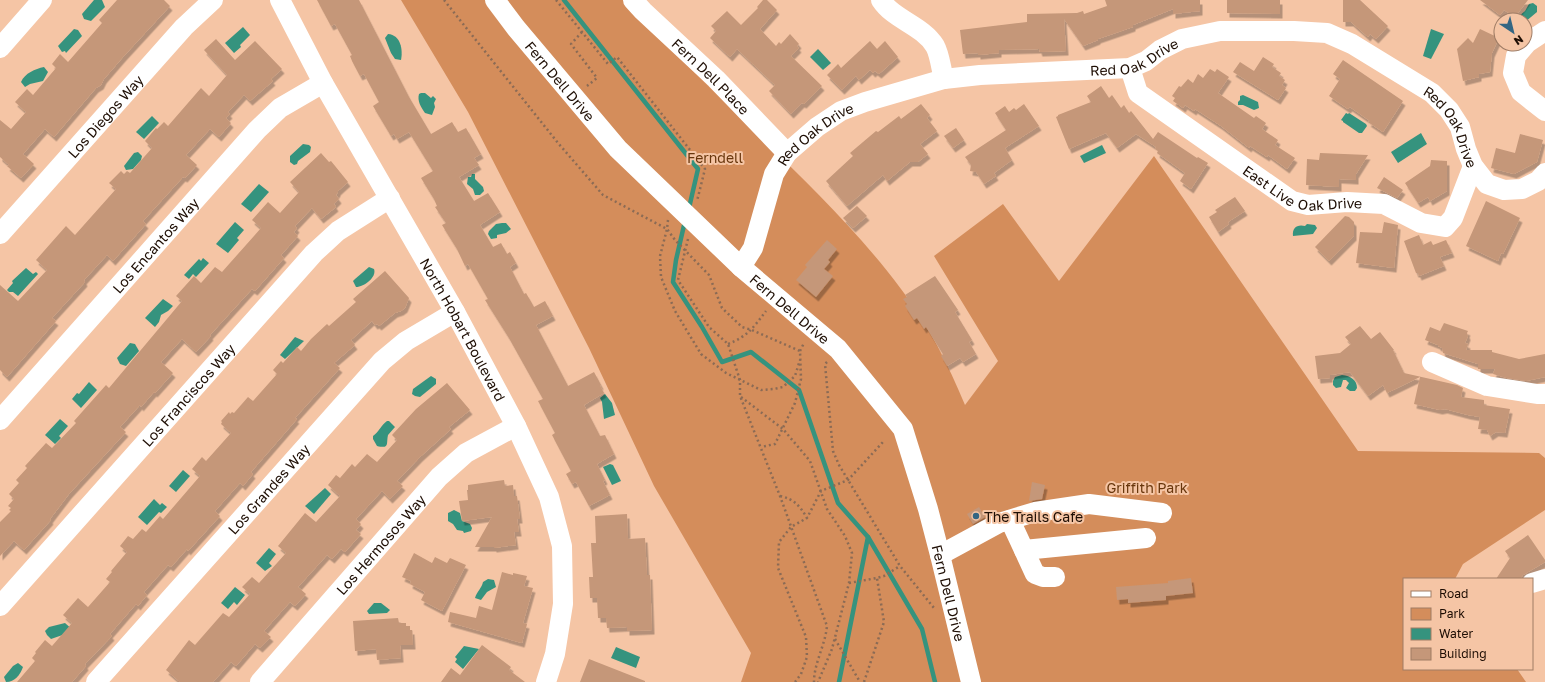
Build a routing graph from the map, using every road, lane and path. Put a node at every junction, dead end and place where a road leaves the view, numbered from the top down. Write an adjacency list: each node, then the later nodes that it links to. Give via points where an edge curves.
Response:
1 (42, 0): 11 (street)
2 (213, 0): 22 (street, Los Diegos Way, via 184,27)
3 (280, 0): 15 (street, North Hobart Boulevard)
4 (444, 0): 33 (path, via 558,143 603,195 667,229 660,256 661,276 675,311 701,354)
5 (496, 0): 16 (street, Fern Dell Drive, via 516,28)
6 (556, 0): 10 (path)
7 (633, 0): 18 (street, Fern Dell Place, via 716,79)
8 (881, 0): 14 (street, via 886,7 928,37 935,47)
9 (1545, 31): 17 (street, via 1527,43 1516,56 1513,73 1521,92)
10 (582, 32): 12 (path, via 608,64); 16 (path, via 572,44 597,78)
11 (0, 48)
12 (617, 57)
13 (1130, 68): 14 (street, Red Oak Drive, via 980,75); 19 (street, Red Oak Drive, via 1182,39 1220,31 1327,33 1352,44 1432,93 1449,110 1460,127); 19 (street, East Live Oak Drive, via 1138,93 1292,201 1308,205 1347,202 1384,204 1421,223 1445,227 1453,218)
14 (944, 80): 18 (street, Red Oak Drive, via 841,111 817,127)
15 (323, 83): 21 (street, North Hobart Boulevard); 36 (street, Los Encantos Way, via 280,108 257,130)
16 (575, 97): 24 (street, Fern Dell Drive, via 618,149)
17 (1545, 111)
18 (787, 153): 24 (street, Red Oak Drive, via 774,174 753,248)
19 (1473, 166): 20 (street, Red Oak Drive, via 1487,184 1504,190 1522,189 1538,181)
20 (1545, 172)
21 (390, 198): 26 (street, North Hobart Boulevard); 57 (street, Los Franciscos Way, via 338,231 314,253)
22 (0, 234)
23 (675, 240): 27 (path, via 709,275 722,308 742,327)
24 (741, 267): 25 (street, Fern Dell Drive)
25 (777, 297): 27 (path); 29 (street, Fern Dell Drive)
26 (455, 312): 37 (street, North Hobart Boulevard); 60 (street, Los Grandes Way, via 406,341 382,361)
27 (752, 330): 28 (path, via 743,338); 31 (path, via 800,351)
28 (728, 344)
29 (838, 349): 41 (path, via 824,364 833,451); 50 (street, Fern Dell Drive, via 903,429)
30 (731, 354): 33 (path)
31 (800, 360): 33 (path, via 794,376 783,387 761,390); 38 (path, via 801,379 795,403)
32 (1432, 362): 34 (street, via 1487,386)
33 (740, 380): 35 (path)
34 (1545, 394)
35 (740, 396): 38 (path); 40 (path)
36 (0, 420)
37 (516, 426): 61 (street, Los Hermosos Way, via 466,453 439,477); 62 (street, North Hobart Boulevard, via 549,497 562,546 563,604 555,654)
38 (783, 429): 40 (path, via 775,444); 42 (path, via 810,461)
39 (883, 442): 41 (path)
40 (761, 447): 43 (path)
41 (848, 480): 42 (path); 51 (path)
42 (821, 490): 45 (path); 55 (path, via 827,509 845,536 852,553)
43 (780, 496): 45 (path, via 789,498 799,506); 47 (path)
44 (1162, 513): 46 (street, via 1089,504 1035,512)
45 (807, 518): 47 (path)
46 (1010, 520): 49 (street); 50 (street, via 999,523)
47 (791, 527): 63 (path, via 779,542 778,568 806,637 807,657); 64 (path, via 827,626 814,672)
48 (1146, 538): 49 (street)
49 (1024, 550): 52 (street, via 1035,574)
50 (940, 555): 68 (street, Fern Dell Drive)
51 (900, 566): 53 (path); 58 (path)
52 (1055, 577)
53 (877, 578): 55 (path); 67 (path, via 884,622)
54 (1545, 579): 56 (street)
55 (849, 583): 59 (path)
56 (1533, 583)
57 (0, 606)
58 (934, 608)
59 (835, 639): 65 (path); 66 (path)
60 (96, 682)
61 (260, 682)
62 (546, 682)
63 (795, 682)
64 (814, 682)
65 (818, 682)
66 (860, 682)
67 (864, 682)
68 (971, 682)

